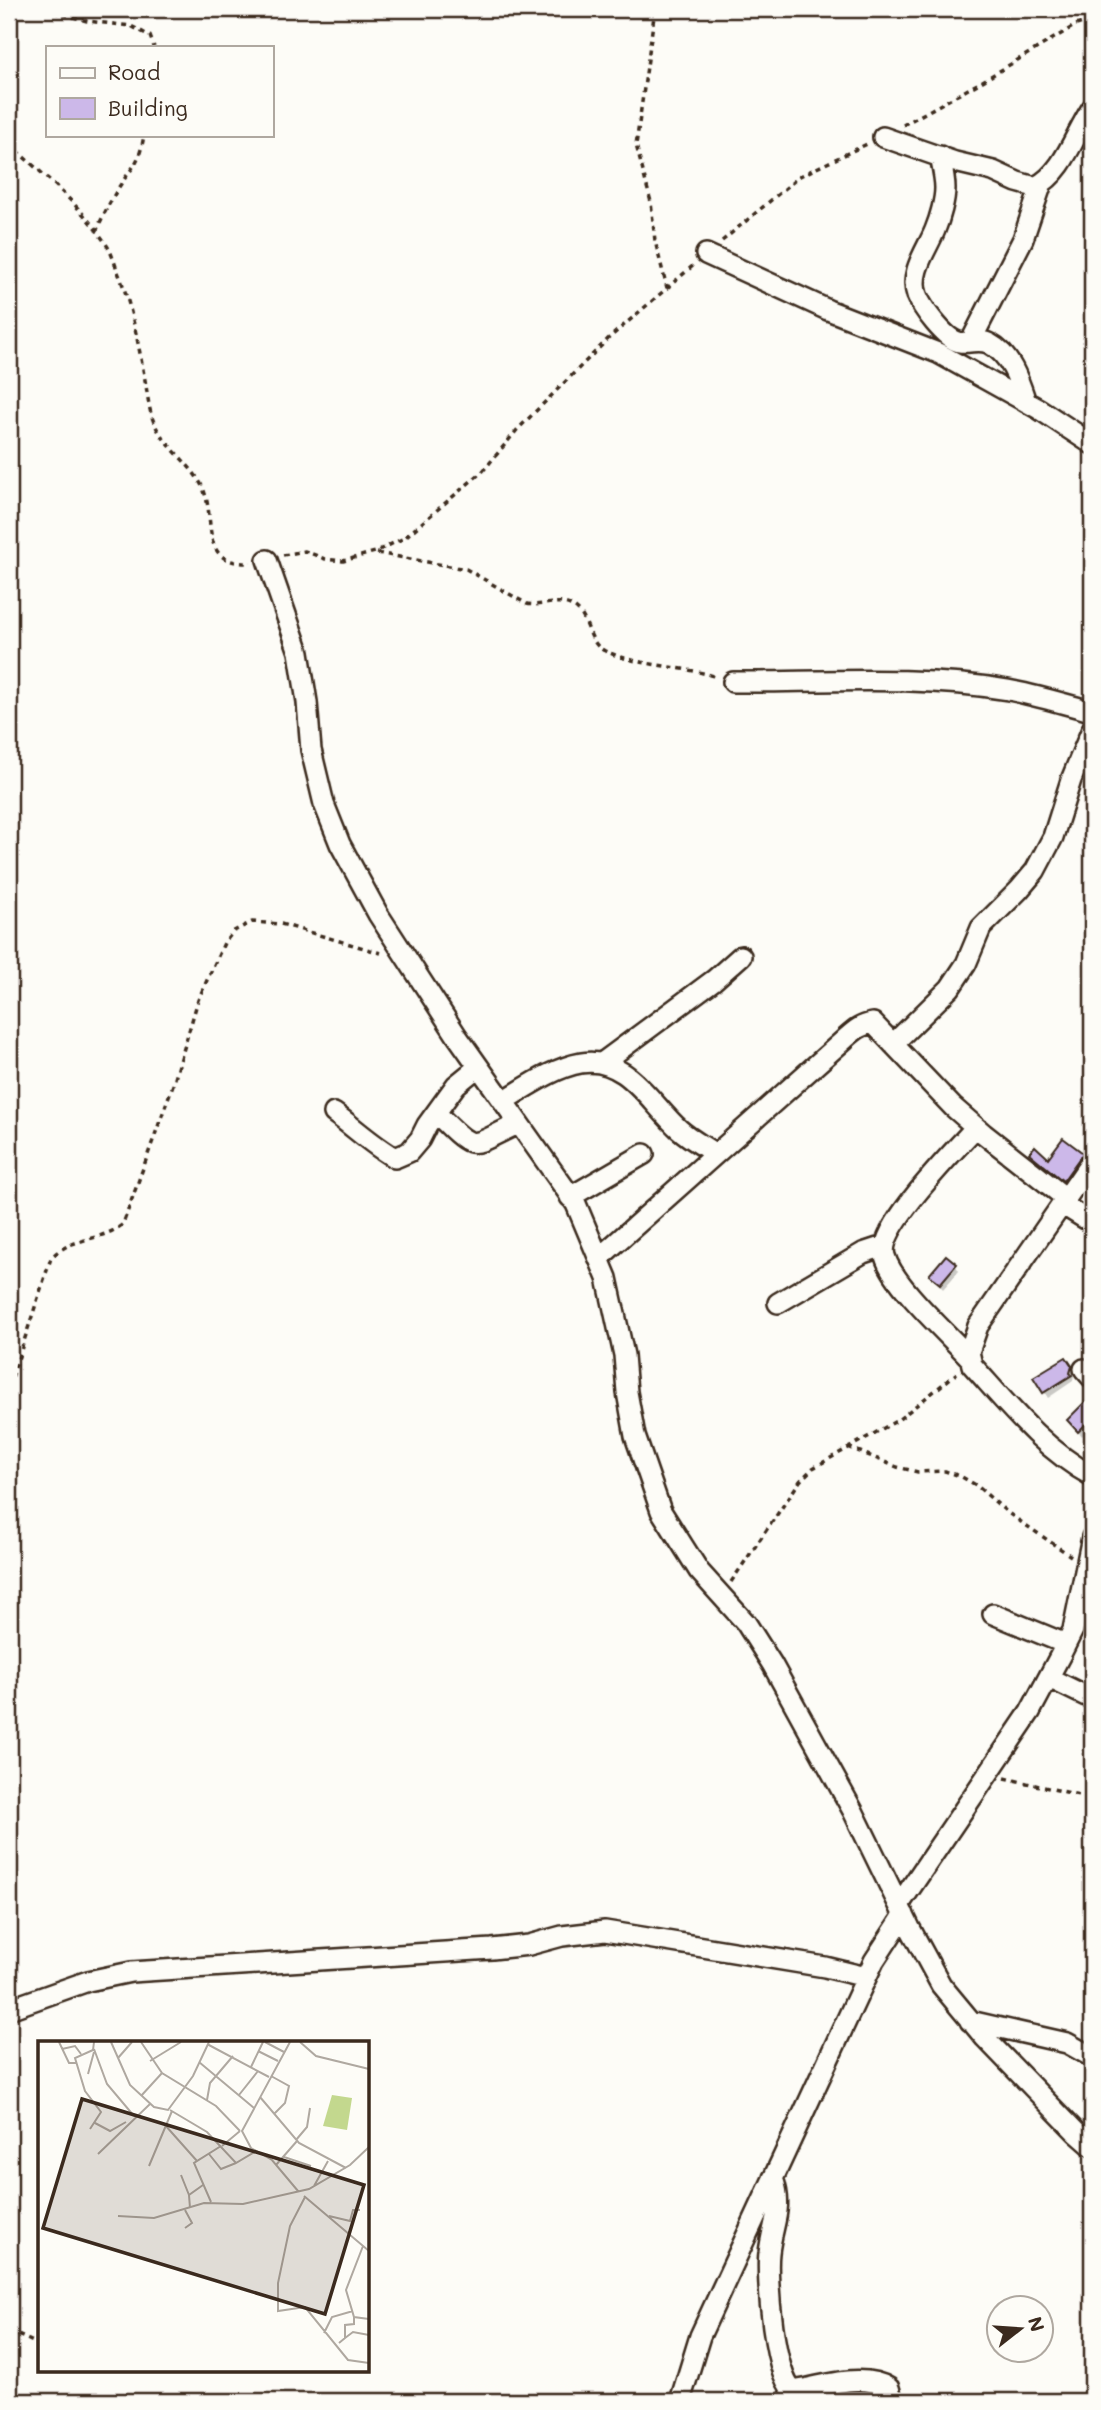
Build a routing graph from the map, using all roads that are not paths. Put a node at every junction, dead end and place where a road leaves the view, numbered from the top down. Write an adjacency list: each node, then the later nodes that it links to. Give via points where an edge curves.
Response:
1 (1092, 108): 4 (street, via 1057,168)
2 (883, 137): 3 (street)
3 (940, 156): 4 (street, via 1029,187); 6 (street, via 945,188 936,228 922,254 915,281 917,295 949,338)
4 (1042, 183): 6 (street, via 1023,239)
5 (706, 254): 7 (street, via 828,310 938,353)
6 (971, 341): 7 (street, via 997,348 1016,373)
7 (1026, 402): 8 (street)
8 (1092, 444)
9 (267, 560): 16 (street, via 299,652 311,750 340,844)
10 (733, 682): 11 (street, via 948,683 1010,690)
11 (1092, 711)
12 (1092, 729): 14 (street, via 1053,837 1035,871 981,928 950,988)
13 (741, 956): 15 (street)
14 (893, 1044): 21 (street); 23 (street, via 873,1023 859,1027)
15 (602, 1063): 17 (street, via 559,1070); 23 (street, via 643,1088 680,1130)
16 (478, 1067): 17 (street); 19 (street, via 456,1085)
17 (503, 1101): 20 (street)
18 (334, 1113): 19 (street, via 395,1158 409,1152)
19 (436, 1113): 20 (street, via 467,1142 486,1141)
20 (518, 1124): 25 (street)
21 (976, 1127): 26 (street); 28 (street, via 910,1202)
22 (644, 1154): 25 (street)
23 (715, 1154): 29 (street)
24 (1092, 1161): 26 (street)
25 (570, 1197): 29 (street)
26 (1065, 1202): 27 (street); 31 (street, via 978,1326)
27 (1092, 1223)
28 (884, 1246): 30 (street, via 863,1253); 31 (street, via 890,1268 901,1283)
29 (599, 1258): 38 (street, via 620,1334 635,1436 661,1511 699,1571 746,1623 802,1716)
30 (778, 1303)
31 (971, 1362): 32 (street, via 1037,1437)
32 (1092, 1476)
33 (1092, 1537): 35 (street)
34 (993, 1614): 35 (street)
35 (1066, 1644): 36 (street)
36 (1049, 1678): 37 (street); 38 (street)
37 (1092, 1699)
38 (901, 1910): 39 (street); 41 (street, via 941,1985)
39 (866, 1977): 40 (street, via 825,1966 605,1931 492,1949 131,1972 88,1981); 44 (street)
40 (9, 2009)
41 (971, 2021): 42 (street, via 1067,2043); 43 (street)
42 (1092, 2057)
43 (1092, 2146)
44 (773, 2178): 45 (street, via 700,2336); 46 (street, via 779,2208 768,2282 780,2367 789,2388 880,2382 889,2388)
45 (680, 2401)
46 (893, 2401)

